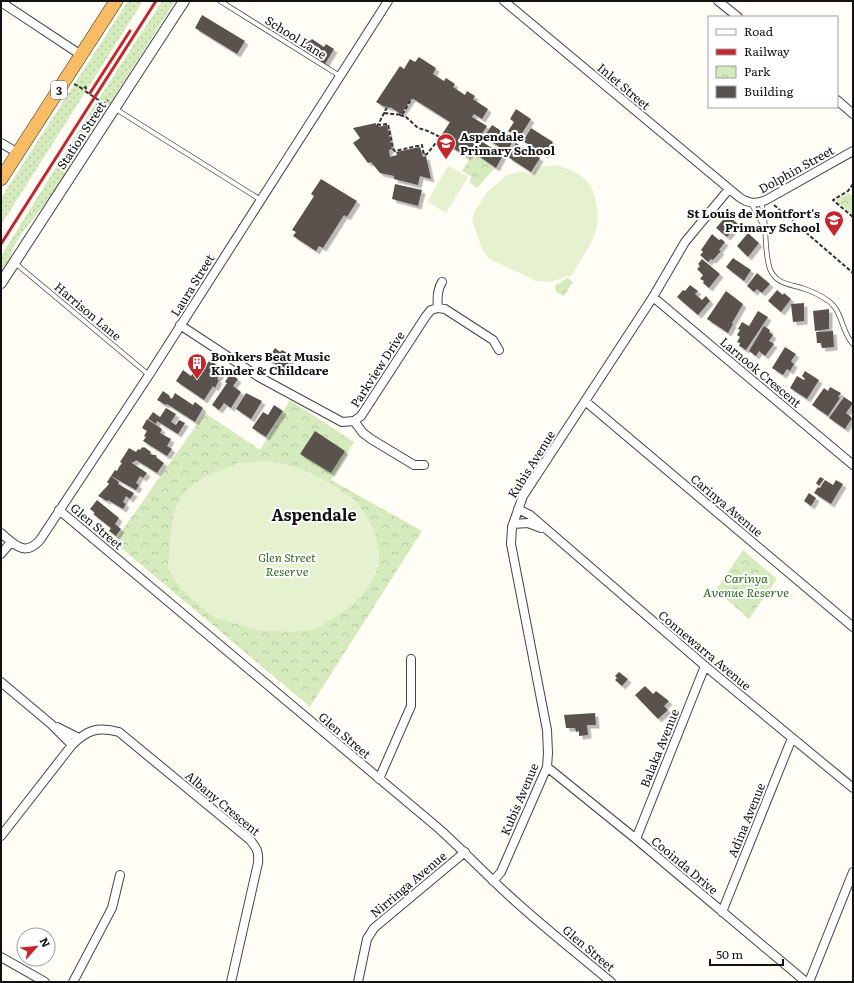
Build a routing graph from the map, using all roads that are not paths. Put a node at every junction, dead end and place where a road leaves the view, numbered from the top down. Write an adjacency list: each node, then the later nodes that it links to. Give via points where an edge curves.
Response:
1 (116, 1): 9 (highway, 3)
2 (184, 1): 12 (street, Station Street)
3 (220, 1): 10 (lane, School Lane)
4 (388, 1): 10 (street, Laura Street)
5 (504, 1): 18 (street, Inlet Street)
6 (718, 1): 8 (street)
7 (1, 2): 9 (street)
8 (737, 16)
9 (81, 55): 16 (highway, 3)
10 (340, 77): 19 (street, Laura Street)
11 (838, 101): 13 (street)
12 (115, 106): 19 (lane); 23 (street, Station Street)
13 (853, 114)
14 (1, 143): 16 (street)
15 (853, 151): 20 (street, Dolphin Street)
16 (18, 153): 17 (highway, 3)
17 (1, 179)
18 (729, 189): 21 (street, Dolphin Street, via 742,200); 26 (street, Kubis Avenue, via 685,242)
19 (261, 200): 28 (street, Laura Street)
20 (764, 201): 21 (street, Dolphin Street); 22 (lane)
21 (751, 203): 22 (lane)
22 (765, 229): 29 (lane, via 769,264 774,276 781,283 807,290 831,303 837,309 847,336)
23 (14, 262): 25 (street, Station Street); 31 (lane, Harrison Lane)
24 (442, 282): 27 (street, via 437,297)
25 (1, 283)
26 (653, 297): 32 (street, Kubis Avenue); 34 (street, Larnook Crescent)
27 (438, 308): 30 (street, via 445,309 492,340); 33 (street, Parkview Drive, via 431,310 426,316 361,416)
28 (180, 325): 31 (street, Laura Street); 33 (street, Parkview Drive, via 260,377 342,422)
29 (853, 344)
30 (499, 350)
31 (149, 374): 37 (street, Laura Street)
32 (585, 402): 36 (street, Kubis Avenue); 43 (street, Carinya Avenue)
33 (354, 421): 35 (street, via 371,439 414,465)
34 (853, 465)
35 (424, 466)
36 (518, 509): 38 (street, Kubis Avenue); 39 (street, Connewarra Avenue, via 530,515)
37 (59, 510): 41 (street, Laura Street, via 35,547 21,548); 52 (street, Glen Street)
38 (513, 524): 39 (street, Connewarra Avenue, via 528,523); 51 (street, Kubis Avenue, via 511,544 547,730)
39 (544, 528): 45 (street, Connewarra Avenue)
40 (1, 533): 41 (street, Laura Street)
41 (11, 542): 42 (street)
42 (1, 554)
43 (853, 627)
44 (411, 659): 52 (street, via 411,706)
45 (705, 666): 49 (street, Connewarra Avenue); 55 (street, Balaka Avenue)
46 (1, 682): 47 (street)
47 (51, 724): 48 (street); 50 (street)
48 (79, 738): 50 (street, Albany Crescent); 64 (street, Albany Crescent, via 99,729 119,732 256,847 259,854 258,863)
49 (792, 738): 53 (street, Connewarra Avenue); 60 (street, Adina Avenue)
50 (72, 745): 54 (street, Albany Crescent)
51 (547, 767): 55 (street, Cooinda Drive); 59 (street, Kubis Avenue, via 501,872)
52 (379, 779): 56 (street, Glen Street)
53 (853, 788)
54 (1, 836)
55 (636, 839): 60 (street, Cooinda Drive)
56 (465, 852): 59 (street, Glen Street); 65 (street, Nirringa Avenue, via 374,928 367,939)
57 (853, 872): 67 (street)
58 (120, 875): 63 (street, via 112,908)
59 (493, 881): 66 (street, Glen Street)
60 (722, 912): 67 (street, Cooinda Drive)
61 (1, 957): 62 (street)
62 (45, 982)
63 (74, 982)
64 (231, 982)
65 (358, 982)
66 (611, 982)
67 (807, 982)

